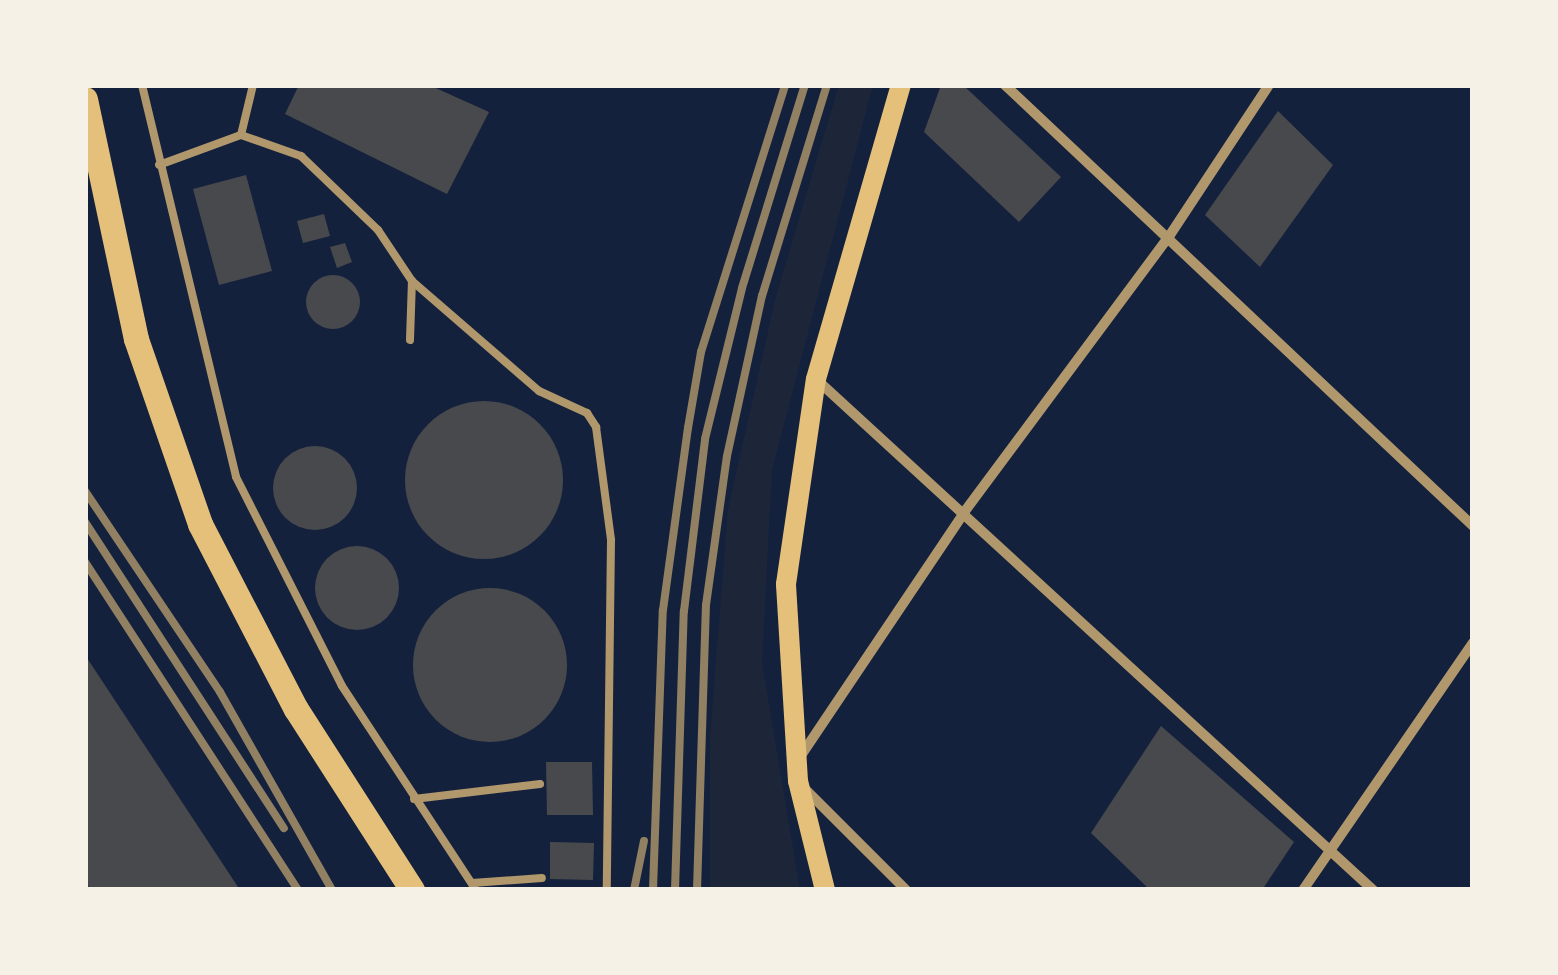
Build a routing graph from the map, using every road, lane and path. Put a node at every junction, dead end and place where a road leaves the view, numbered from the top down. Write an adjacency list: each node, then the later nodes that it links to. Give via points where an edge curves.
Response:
1 (142, 85): 8 (lane)
2 (253, 85): 7 (lane)
3 (900, 85): 12 (main road)
4 (1004, 85): 9 (street)
5 (1268, 85): 9 (street)
6 (85, 99): 22 (main road, via 128,307 159,418 200,524 296,709)
7 (241, 135): 8 (lane); 10 (lane, via 301,156 337,185)
8 (159, 165): 18 (lane, via 236,477 342,686)
9 (1170, 235): 13 (street); 14 (street)
10 (412, 281): 11 (lane); 23 (lane, via 539,391 587,413 596,427 611,540)
11 (410, 340)
12 (816, 378): 13 (street); 16 (main road, via 786,584)
13 (965, 511): 16 (street); 19 (street)
14 (1473, 526)
15 (1473, 642): 19 (street)
16 (797, 772): 24 (main road); 25 (street)
17 (540, 784): 18 (lane)
18 (414, 799): 21 (lane)
19 (1330, 850): 26 (street); 27 (street)
20 (542, 878): 21 (lane)
21 (474, 887)
22 (412, 890)
23 (607, 890)
24 (825, 890)
25 (906, 890)
26 (1303, 890)
27 (1373, 890)

